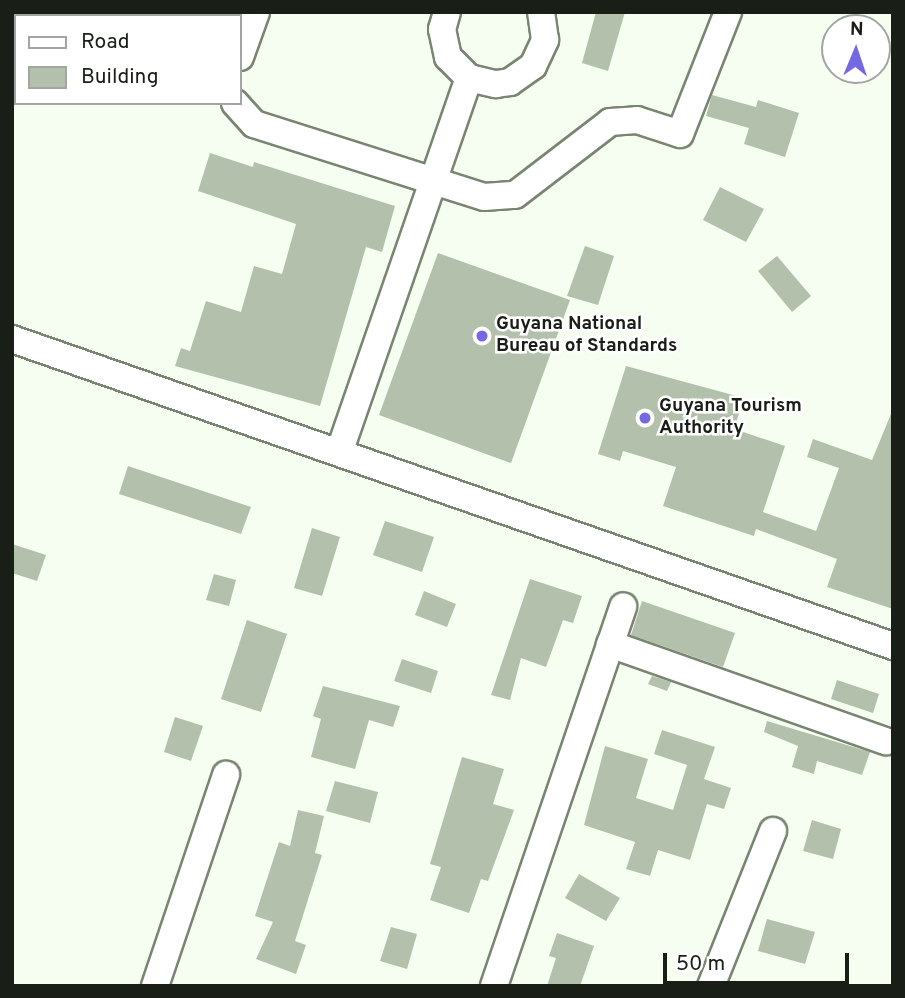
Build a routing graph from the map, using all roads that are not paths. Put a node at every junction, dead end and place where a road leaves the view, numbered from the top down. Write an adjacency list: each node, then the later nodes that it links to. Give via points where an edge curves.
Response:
1 (256, 12): 5 (street)
2 (447, 12): 6 (street, via 443,44 457,69)
3 (541, 12): 6 (street, via 545,40 533,66 510,82 482,83)
4 (728, 12): 8 (street, via 680,134 636,120 610,122 515,195 484,197)
5 (242, 51)
6 (469, 78): 8 (street)
7 (237, 105): 8 (street, via 254,124)
8 (434, 183): 10 (street)
9 (12, 340): 10 (street)
10 (340, 450): 13 (street)
11 (623, 606): 12 (street)
12 (610, 644): 14 (street); 18 (street)
13 (893, 646)
14 (886, 741)
15 (226, 775): 17 (street)
16 (773, 831): 19 (street)
17 (155, 986)
18 (494, 986)
19 (711, 986)

